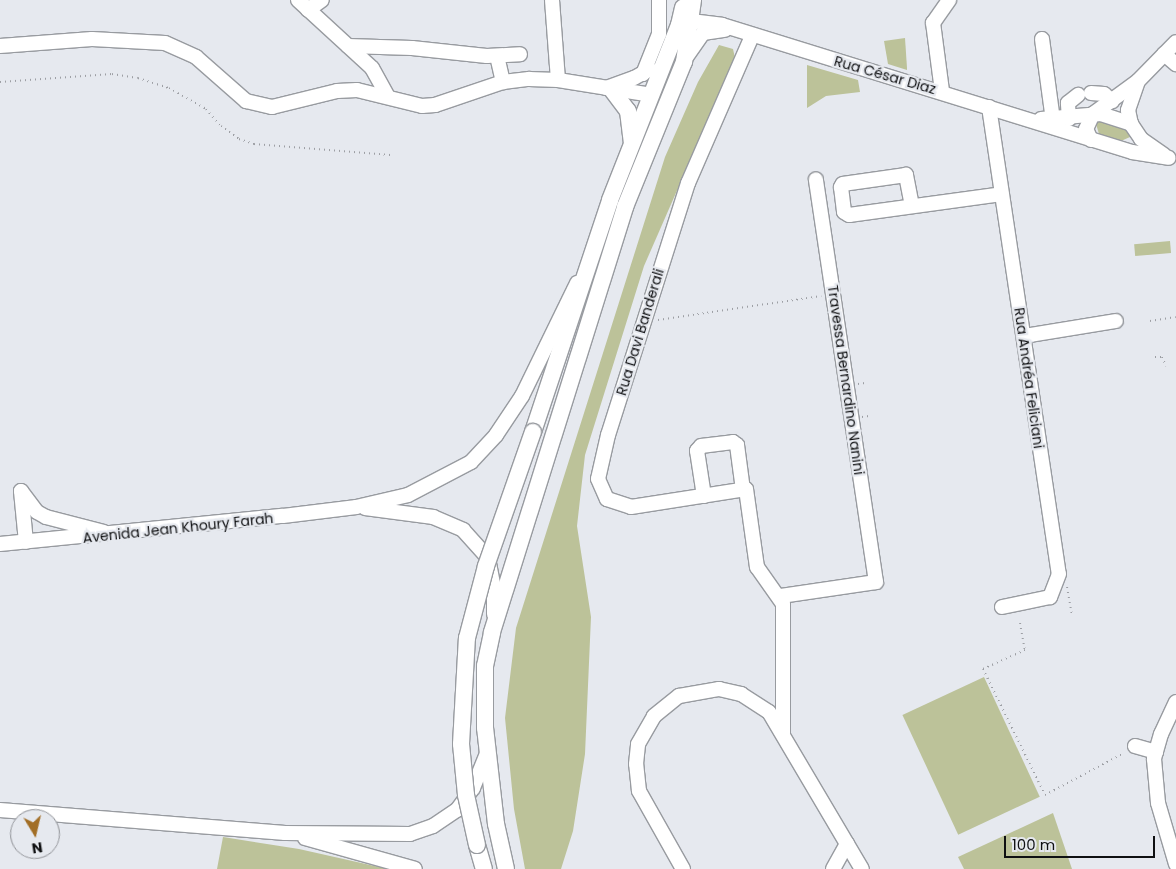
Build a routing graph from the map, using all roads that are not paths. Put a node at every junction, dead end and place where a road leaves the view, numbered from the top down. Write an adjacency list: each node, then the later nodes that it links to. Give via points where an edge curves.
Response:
1 (322, 0): 7 (street)
2 (552, 0): 20 (street)
3 (659, 0): 19 (street, via 659,34)
4 (685, 0): 8 (main road)
5 (693, 0): 8 (main road)
6 (949, 0): 25 (street, via 933,22)
7 (303, 5): 12 (street)
8 (685, 23): 9 (street, Rua César Diaz, via 709,22); 16 (main road); 17 (main road)
9 (745, 34): 17 (street, Rua César Diaz, via 714,30 703,33 692,45); 25 (street, Rua César Diaz); 46 (street, Rua Davi Banderali, via 688,183 608,435 598,479 607,499 631,507)
10 (1042, 39): 33 (street)
11 (0, 46): 27 (street, via 92,39 165,43 196,57 246,100 272,108 337,91 373,92)
12 (348, 46): 15 (street, via 388,46); 27 (street, via 380,77)
13 (1172, 47): 18 (street); 21 (street)
14 (520, 54): 15 (street)
15 (497, 56): 22 (street)
16 (666, 58): 19 (street); 26 (main road)
17 (684, 62): 23 (main road)
18 (1176, 64)
19 (643, 74): 24 (street)
20 (558, 80): 22 (street); 24 (street)
21 (1138, 81): 28 (street); 34 (street, via 1128,110)
22 (503, 82): 27 (street, via 436,105 422,106)
23 (676, 82): 26 (main road); 53 (main road, via 626,208)
24 (609, 89): 26 (street); 36 (main road, via 628,112)
25 (942, 91): 29 (street, Rua César Diaz)
26 (652, 95): 36 (main road)
27 (388, 97)
28 (1112, 102): 30 (street); 32 (street, via 1104,94 1085,94 1068,102)
29 (989, 107): 31 (street, Rua César Diaz); 40 (street, Rua Andréa Feliciani)
30 (1093, 114): 32 (street, Rua César Diaz); 34 (street, via 1109,115); 35 (street, via 1086,129)
31 (1031, 119): 33 (street, Rua César Diaz); 35 (street, Rua César Diaz)
32 (1069, 119): 33 (street, Rua César Diaz)
33 (1053, 120)
34 (1132, 127): 37 (street, via 1131,141); 38 (street, via 1147,146)
35 (1091, 140): 37 (street, Rua César Diaz)
36 (633, 143): 42 (main road)
37 (1118, 148): 38 (street, Rua César Diaz)
38 (1172, 159)
39 (816, 178): 51 (street, Travessa Bernardino Nanini, via 876,582)
40 (1002, 194): 41 (street); 44 (street, Rua Andréa Feliciani)
41 (912, 206): 41 (street, via 906,175 840,187 844,212 848,215)
42 (587, 264): 47 (street, Avenida Jean Khoury Farah, via 522,396 490,442 471,462 408,495); 64 (main road, bridge, via 486,566 467,638 461,717 463,771)
43 (1116, 321): 44 (street)
44 (1024, 336): 52 (street, Rua Andréa Feliciani, via 1059,582 1046,600)
45 (745, 490): 46 (street, Rua Davi Banderali); 46 (street, via 737,445 733,442 701,446 697,451); 51 (street, via 757,567)
46 (704, 496)
47 (356, 507): 48 (street, Avenida Jean Khoury Farah); 53 (street, Avenida Jean Khoury Farah, via 433,517 463,530 477,542 488,558 492,572 495,606)
48 (112, 534): 49 (street, Avenida Jean Khoury Farah); 49 (street, via 46,517 37,512 21,491)
49 (26, 542): 50 (street, Avenida Jean Khoury Farah)
50 (0, 543)
51 (780, 596): 55 (street, via 785,627)
52 (1002, 607)
53 (492, 632): 57 (main road, via 485,666)
54 (1176, 702): 58 (street)
55 (783, 733): 61 (street); 66 (street, via 769,712 754,701 719,689 679,696 654,716 638,744 639,791)
56 (1135, 746): 58 (street)
57 (487, 752): 60 (street, via 473,788 447,818 410,834); 65 (main road, via 496,824)
58 (1156, 752): 62 (street, via 1158,803)
59 (60, 815): 60 (street)
60 (285, 833): 63 (street)
61 (847, 844): 67 (street); 68 (street)
62 (1176, 864)
63 (415, 869)
64 (484, 869)
65 (506, 869)
66 (683, 869)
67 (833, 869)
68 (862, 869)

